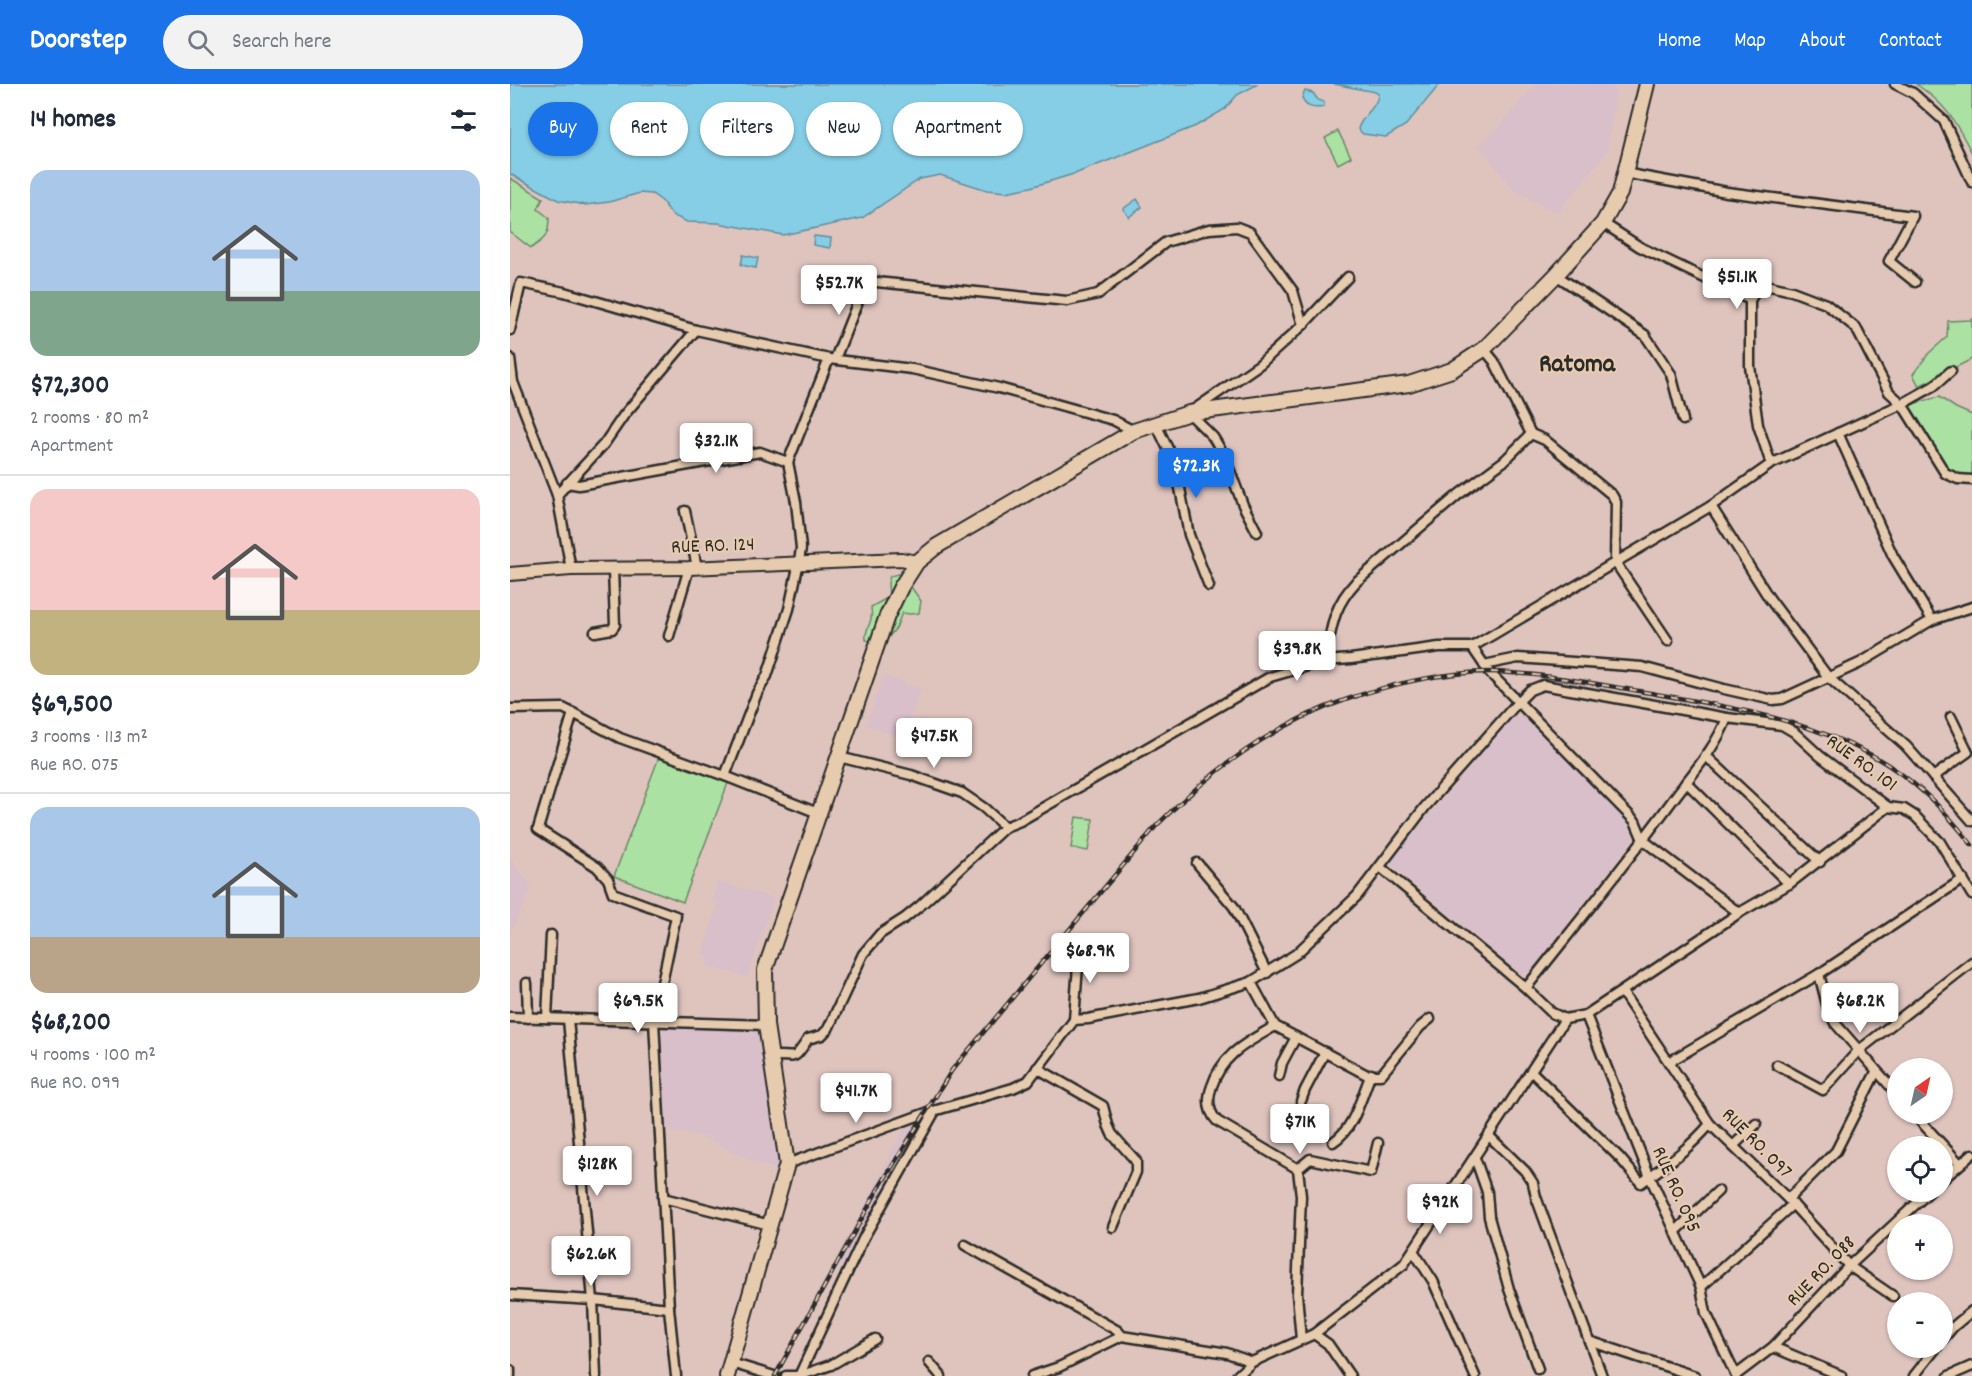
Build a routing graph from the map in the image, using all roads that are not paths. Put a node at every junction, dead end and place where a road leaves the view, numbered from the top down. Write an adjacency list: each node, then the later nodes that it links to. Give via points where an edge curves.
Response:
1 (1647, 84): 3 (main road)
2 (1895, 84): 4 (street, via 1913,93 1944,121)
3 (1624, 173): 5 (main road, via 1620,193); 8 (street, via 1727,192 1913,216 1889,261)
4 (1972, 182)
5 (1603, 223): 6 (main road); 9 (street, via 1640,247)
6 (1556, 275): 13 (main road); 19 (street, via 1645,335 1671,374)
7 (1348, 277): 10 (street)
8 (1915, 282)
9 (1750, 300): 17 (street, via 1756,291 1770,286 1826,304 1856,328 1889,392); 25 (street, via 1750,366 1758,425)
10 (1302, 325): 15 (street, via 1293,291 1250,232 1237,227 1209,229 1166,242 1098,294 1067,301 866,281); 18 (street, via 1260,364)
11 (510, 330): 12 (street, via 521,283)
12 (696, 330): 15 (street); 27 (street, via 604,444)
13 (1484, 349): 18 (main road, via 1452,370 1409,384); 23 (street)
14 (510, 358): 28 (street, via 513,382)
15 (832, 359): 21 (street, via 912,369 999,388 1113,420); 24 (street)
16 (1951, 371): 17 (street, via 1935,386)
17 (1902, 404): 22 (street); 26 (street, via 1945,473)
18 (1189, 413): 20 (main road); 31 (street, via 1213,437 1224,455)
19 (1683, 420)
20 (1156, 424): 21 (main road); 39 (street, via 1170,453 1189,535)
21 (1134, 431): 33 (main road, via 937,546)
22 (1838, 433): 25 (street); 41 (street, via 1893,556)
23 (1531, 434): 34 (street, via 1545,440 1612,495 1616,502); 46 (street, via 1342,597)
24 (788, 462): 27 (street, via 760,452 579,485); 32 (street, via 796,502)
25 (1772, 464): 29 (street)
26 (1972, 480)
27 (567, 483): 28 (street)
28 (557, 495): 36 (street)
29 (1711, 506): 34 (street); 48 (street, via 1769,598)
30 (685, 510): 35 (street)
31 (1257, 532)
32 (799, 562): 33 (street, RUE RO. 124); 35 (street, RUE RO. 124); 56 (street, via 789,609 767,676)
33 (917, 562): 55 (main road, via 886,616)
34 (1615, 562): 44 (street); 45 (street)
35 (693, 568): 37 (street, RUE RO. 124); 43 (street)
36 (572, 569): 37 (street, RUE RO. 124); 38 (street, RUE RO. 124)
37 (613, 569): 42 (street, via 615,625)
38 (510, 574)
39 (1209, 586)
40 (1972, 607): 41 (street)
41 (1932, 620): 48 (street, via 1860,663)
42 (595, 632)
43 (669, 636)
44 (1668, 641)
45 (1472, 647): 46 (street); 47 (street)
46 (1325, 660): 62 (street, via 1270,677)
47 (1484, 665): 48 (street, via 1518,658 1642,667 1773,700); 49 (street)
48 (1828, 677): 57 (street, via 1906,746)
49 (1518, 702): 53 (street, RUE RO. 101, via 1530,690 1544,685); 63 (street, via 1635,821); 66 (street, RUE RO. 101, via 1425,807)
50 (510, 709): 51 (street, via 562,708)
51 (573, 713): 56 (street, via 620,738); 88 (street, via 538,829 597,867 608,879 613,893 676,916)
52 (1950, 717): 57 (street, via 1968,753)
53 (1727, 718): 54 (street); 59 (street, RUE RO. 101, via 1782,725)
54 (1706, 756): 58 (street); 64 (street)
55 (839, 757): 60 (main road); 62 (street, via 962,793)
56 (725, 776): 60 (street)
57 (1933, 777): 61 (street)
58 (1686, 782): 63 (street); 68 (street)
59 (1888, 807): 64 (street); 67 (street, RUE RO. 101, via 1904,808 1915,816 1940,842)
60 (818, 813): 89 (main road, via 765,970)
61 (1972, 822)
62 (1005, 826): 94 (street, via 905,918 880,934 863,954 822,1035 808,1039 794,1057)
63 (1642, 840): 70 (street); 78 (street)
64 (1820, 862): 68 (street)
65 (1197, 863): 74 (street, via 1234,907)
66 (1380, 867): 74 (street, RUE RO. 101, via 1357,896 1296,954); 78 (street)
67 (1963, 879): 69 (street, RUE RO. 101); 75 (street)
68 (1789, 884): 70 (street)
69 (1972, 895)
70 (1739, 913): 79 (street)
71 (551, 935): 83 (street)
72 (1093, 941): 87 (street, via 1082,952 1078,964)
73 (1972, 962): 92 (street)
74 (1267, 973): 77 (street, RUE RO. 101)
75 (1819, 974): 92 (street, via 1834,1023); 95 (street)
76 (527, 982): 82 (street)
77 (1251, 982): 87 (street, RUE RO. 101, via 1199,998); 90 (street)
78 (1526, 988): 86 (street)
79 (1622, 992): 80 (street); 95 (street, RUE RO. 097)
80 (1586, 1015): 86 (street); 118 (street, RUE RO. 095)
81 (510, 1017): 82 (street)
82 (528, 1018): 83 (street)
83 (547, 1018): 85 (street)
84 (1430, 1018): 100 (street, via 1381,1075)
85 (568, 1019): 88 (street); 132 (street)
86 (1565, 1019): 98 (street)
87 (1074, 1020): 97 (street)
88 (654, 1022): 89 (street); 120 (street)
89 (766, 1025): 94 (main road)
90 (1275, 1026): 91 (street); 116 (street, via 1237,1049 1217,1070 1209,1095 1211,1113 1217,1121)
91 (1296, 1037): 93 (street); 101 (street)
92 (1858, 1051): 96 (street, via 1823,1090); 99 (street)
93 (1325, 1052): 100 (street); 103 (street)
94 (771, 1056): 114 (main road)
95 (1669, 1062): 105 (street, RUE RO. 097)
96 (1778, 1065)
97 (1037, 1068): 104 (street, via 1028,1080 1013,1088); 124 (street, via 1103,1106 1112,1134 1136,1161 1136,1172)
98 (1532, 1072): 108 (street); 118 (street, via 1641,1183)
99 (1876, 1072): 102 (street); 121 (street, via 1836,1151)
100 (1371, 1074): 109 (street, via 1360,1106 1341,1137)
101 (1279, 1076)
102 (1887, 1084)
103 (1301, 1101)
104 (934, 1111): 114 (street); 155 (street, via 864,1237)
105 (1710, 1124): 111 (street, RUE RO. 097); 118 (street, via 1696,1141)
106 (1756, 1124): 111 (street)
107 (1923, 1124): 115 (street)
108 (1489, 1136): 113 (street); 140 (street, via 1533,1183)
109 (1333, 1142)
110 (1378, 1143): 116 (street, via 1371,1172 1310,1159)
111 (1733, 1146): 121 (street, RUE RO. 097)
112 (1972, 1154): 115 (street)
113 (1475, 1158): 127 (street); 146 (street, via 1487,1192 1489,1217 1509,1289)
114 (787, 1164): 123 (main road)
115 (1960, 1164): 117 (street)
116 (1298, 1169): 139 (street, via 1302,1196 1297,1294)
117 (1953, 1170)
118 (1650, 1177): 125 (street, RUE RO. 095)
119 (1718, 1191): 125 (street)
120 (663, 1198): 123 (street); 133 (street)
121 (1790, 1202): 128 (street, RUE RO. 097); 129 (street)
122 (1918, 1202): 128 (street, RUE RO. 088)
123 (770, 1225): 148 (main road)
124 (1113, 1227)
125 (1676, 1232): 129 (street, RUE RO. 095)
126 (966, 1245): 137 (street)
127 (1414, 1252): 136 (street); 160 (street, via 1433,1281)
128 (1849, 1266): 130 (street, RUE RO. 097); 141 (street, RUE RO. 088)
129 (1701, 1287): 149 (street, RUE RO. 095, via 1706,1313)
130 (1887, 1292)
131 (510, 1295): 132 (street)
132 (593, 1300): 133 (street); 151 (street)
133 (669, 1308): 152 (street)
134 (1972, 1311): 135 (street)
135 (1953, 1327)
136 (1314, 1334): 139 (street); 159 (street, via 1328,1344)
137 (1122, 1336): 144 (street, via 1227,1353); 157 (street)
138 (875, 1340): 155 (street, via 831,1365)
139 (1301, 1340): 144 (street)
140 (1588, 1341): 161 (street); 162 (street)
141 (1773, 1347): 149 (street, RUE RO. 088); 163 (street)
142 (1928, 1358): 164 (street)
143 (929, 1362): 156 (street)
144 (1252, 1362): 158 (street)
145 (1972, 1366): 165 (street)
146 (1538, 1369)
147 (510, 1370): 150 (street)
148 (729, 1370): 153 (street)
149 (1736, 1375)
150 (510, 1376)
151 (596, 1376)
152 (676, 1376)
153 (774, 1376)
154 (786, 1376): 155 (street)
155 (799, 1376)
156 (941, 1376)
157 (1032, 1376)
158 (1237, 1376)
159 (1350, 1376)
160 (1475, 1376)
161 (1602, 1376)
162 (1695, 1376)
163 (1842, 1376)
164 (1914, 1376)
165 (1949, 1376)

